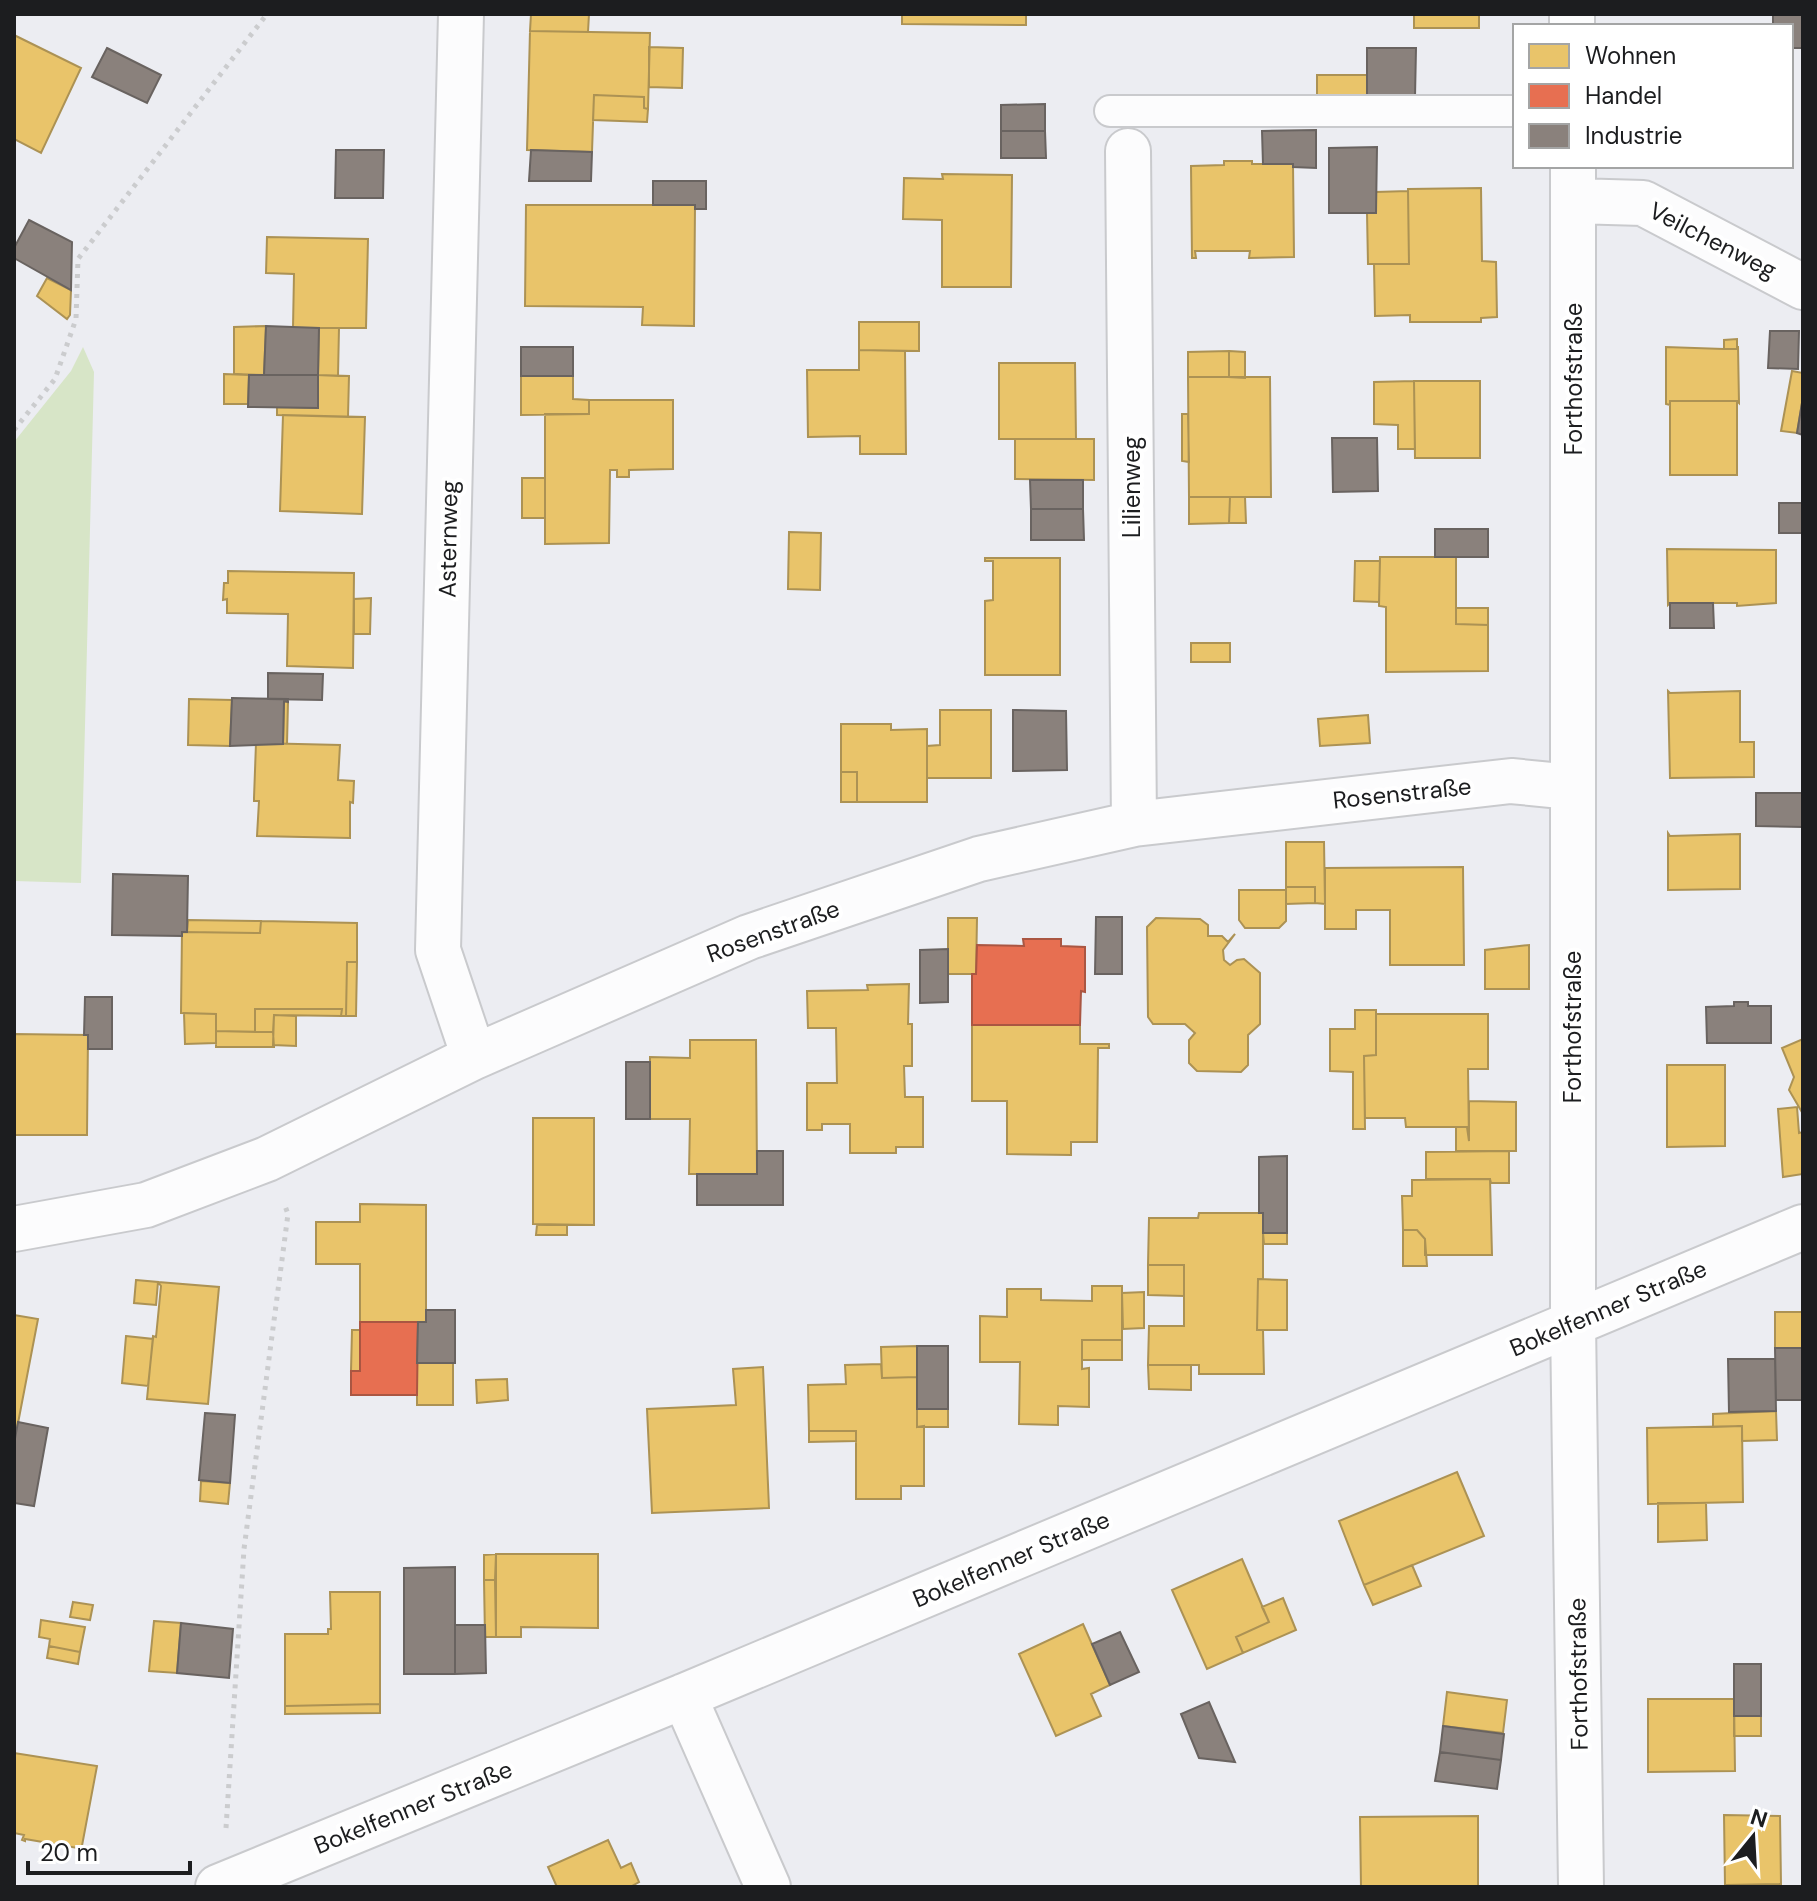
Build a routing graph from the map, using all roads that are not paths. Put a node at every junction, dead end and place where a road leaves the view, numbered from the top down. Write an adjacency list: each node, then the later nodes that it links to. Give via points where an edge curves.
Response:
1 (461, 14): 9 (street, Asternweg, via 438,950)
2 (1110, 111): 3 (lane)
3 (1513, 111)
4 (1128, 151): 8 (street, Lilienweg)
5 (1573, 183): 6 (street, Veilchenweg, via 1643,203); 7 (street, Forthofstraße)
6 (1803, 287)
7 (1572, 787): 8 (street, Rosenstraße, via 1511,781); 12 (street, Forthofstraße)
8 (1134, 824): 9 (street, Rosenstraße, via 979,859 749,937)
9 (474, 1057): 11 (street, Rosenstraße, via 267,1159 146,1205)
10 (1803, 1227): 12 (street, Bokelfenner Straße)
11 (14, 1229)
12 (1573, 1322): 13 (street, Bokelfenner Straße); 16 (street, Forthofstraße)
13 (684, 1696): 14 (street, Bokelfenner Straße); 15 (street)
14 (220, 1886)
15 (768, 1887)
16 (1581, 1887)

